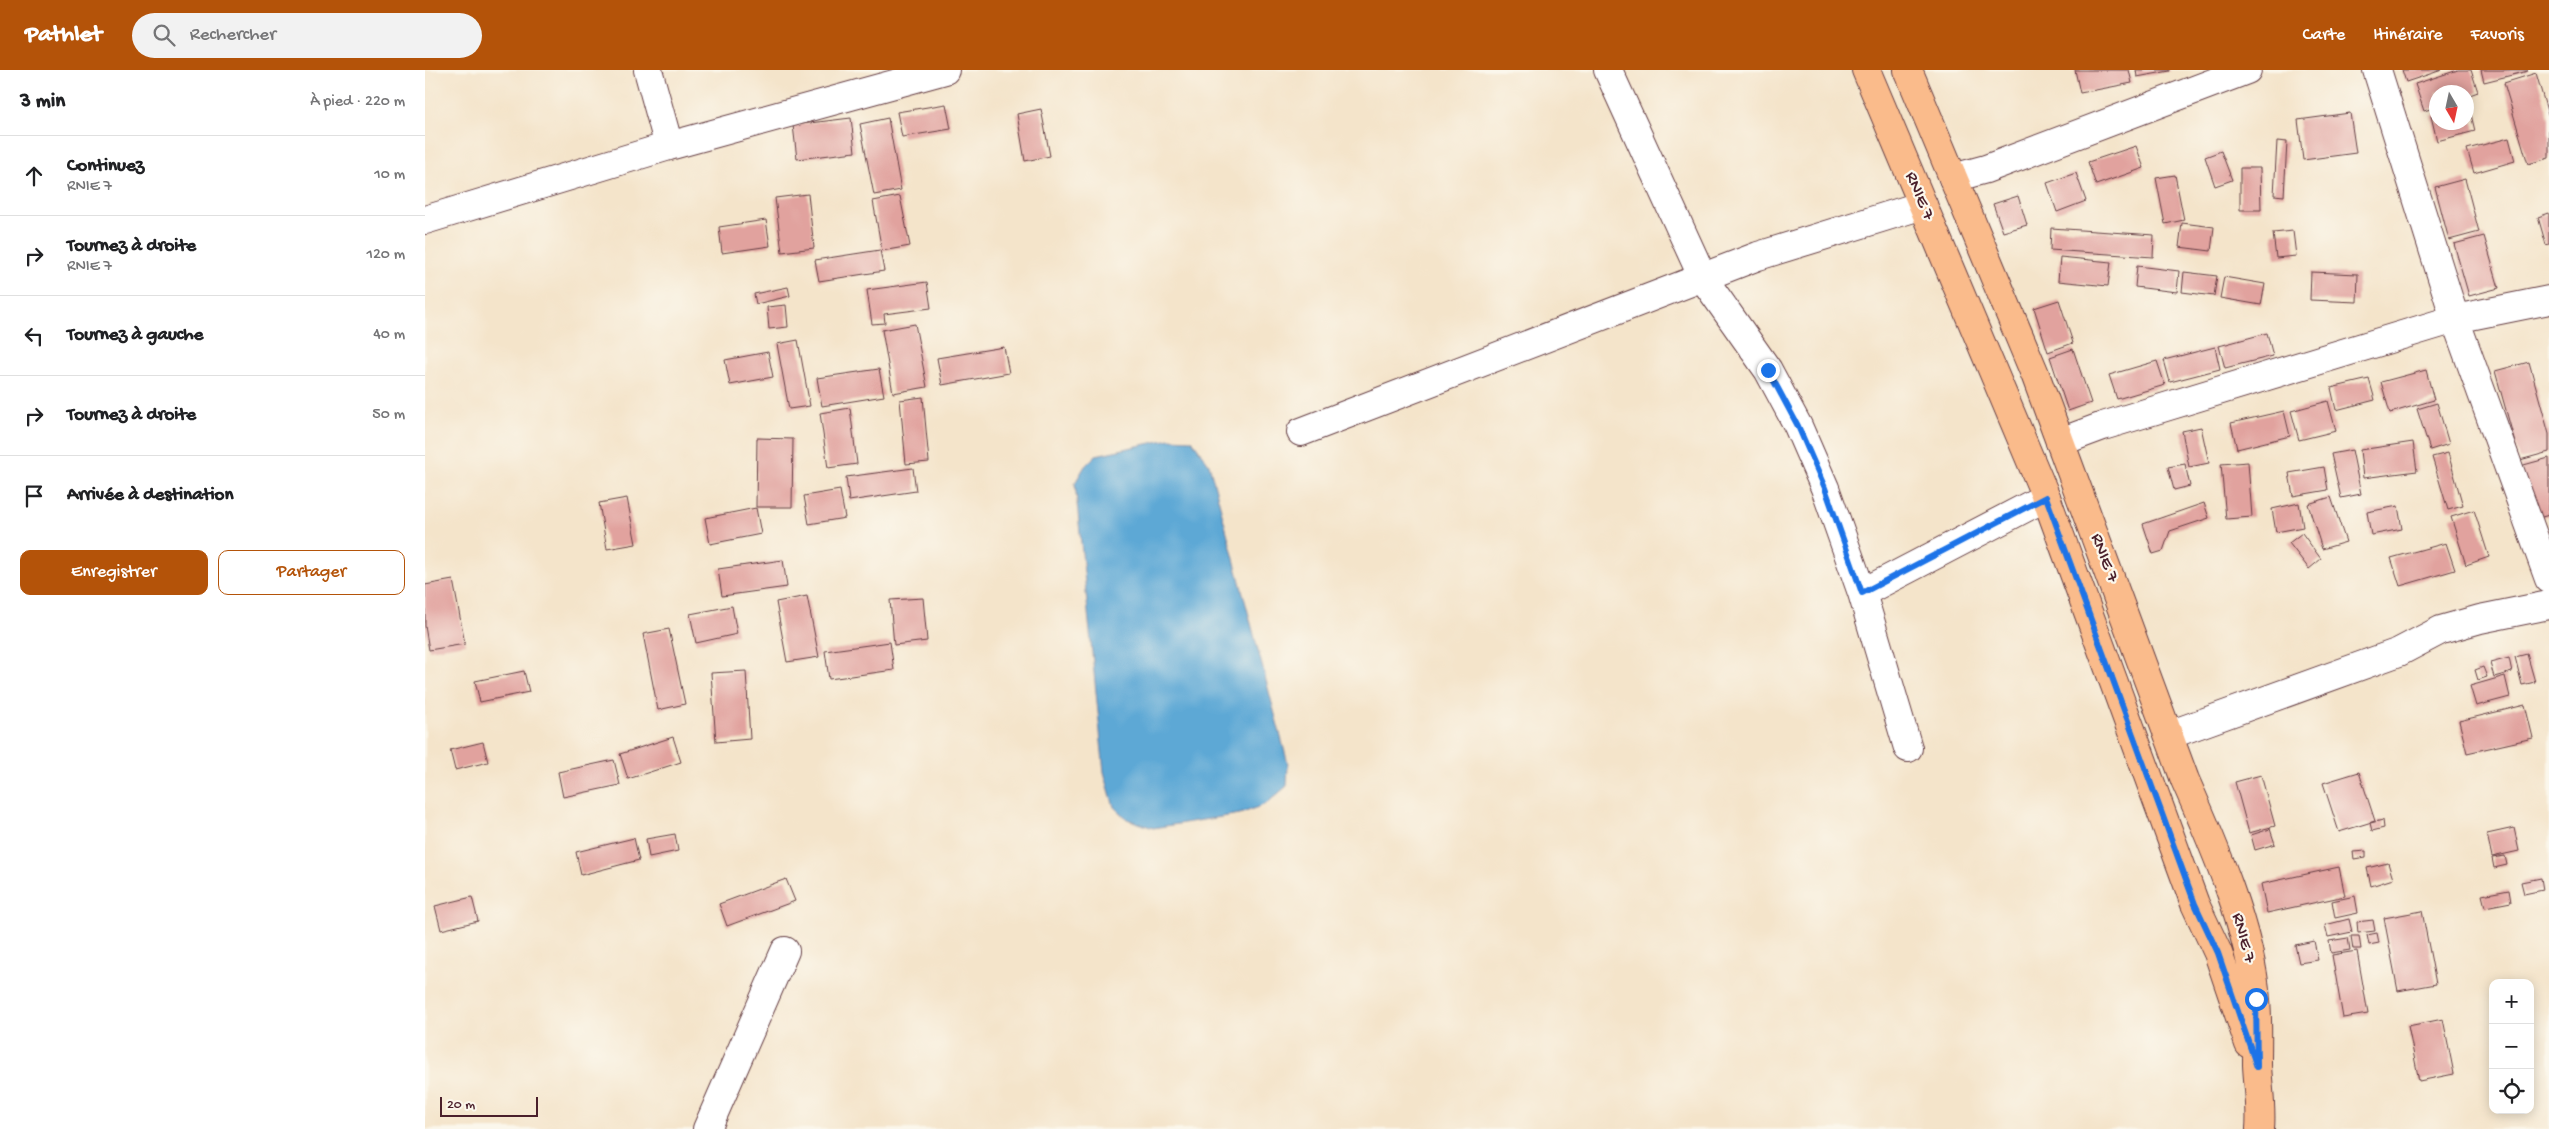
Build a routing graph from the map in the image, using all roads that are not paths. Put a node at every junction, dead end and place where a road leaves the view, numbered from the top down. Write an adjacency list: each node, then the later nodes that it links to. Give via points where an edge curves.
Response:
1 (648, 70): 8 (street)
2 (945, 70): 8 (street)
3 (1607, 70): 12 (street)
4 (1866, 70): 10 (main road, RNIE 7 / RNIE 7)
5 (1908, 70): 9 (main road, RNIE 7 / RNIE 7)
6 (2247, 70): 9 (street, via 1986,169)
7 (2377, 70): 14 (street)
8 (669, 146): 11 (street)
9 (1953, 178): 16 (main road, RNIE 7 / RNIE 7, via 2032,366)
10 (1923, 205): 12 (street, via 1758,256); 17 (main road, RNIE 7 / RNIE 7)
11 (425, 220)
12 (1703, 278): 15 (street); 19 (street, via 1768,370 1798,426 1825,488)
13 (2549, 300): 14 (street)
14 (2455, 320): 16 (street, via 2103,426); 18 (street)
15 (1301, 432)
16 (2060, 442): 21 (main road, RNIE 7 / RNIE 7)
17 (2046, 497): 19 (street); 24 (main road, RNIE 7 / RNIE 7, via 2195,904 2218,953)
18 (2549, 579)
19 (1862, 593): 22 (street)
20 (2549, 606): 21 (street, via 2441,630 2399,652)
21 (2169, 735): 24 (main road, RNIE 7 / RNIE 7, via 2247,944 2256,999)
22 (1908, 748)
23 (785, 951): 25 (street)
24 (2257, 1067): 26 (main road)
25 (707, 1129)
26 (2260, 1129)

